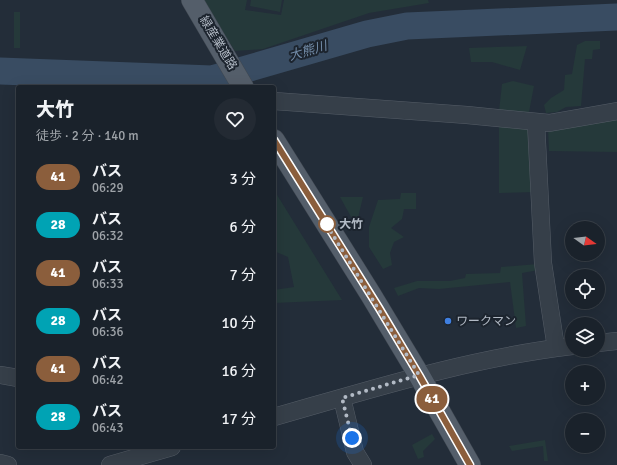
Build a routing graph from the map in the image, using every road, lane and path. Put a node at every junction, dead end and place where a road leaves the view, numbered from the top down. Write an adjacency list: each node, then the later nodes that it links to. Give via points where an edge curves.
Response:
1 (192, 0): 2 (main road, 緑産業道路)
2 (242, 85)
3 (276, 101): 5 (street)
4 (617, 111): 5 (street, via 549,123)
5 (536, 122): 9 (street, via 543,263)
6 (276, 143): 11 (main road)
7 (617, 341): 8 (street)
8 (605, 342)
9 (564, 347): 11 (street, via 508,355)
10 (0, 375): 12 (street)
11 (419, 375): 13 (street); 20 (main road)
12 (16, 378)
13 (342, 398): 14 (street); 19 (street, via 355,452)
14 (276, 416)
15 (165, 449): 18 (street)
16 (0, 463): 17 (street)
17 (8, 465)
18 (110, 465)
19 (363, 465)
20 (470, 465)

